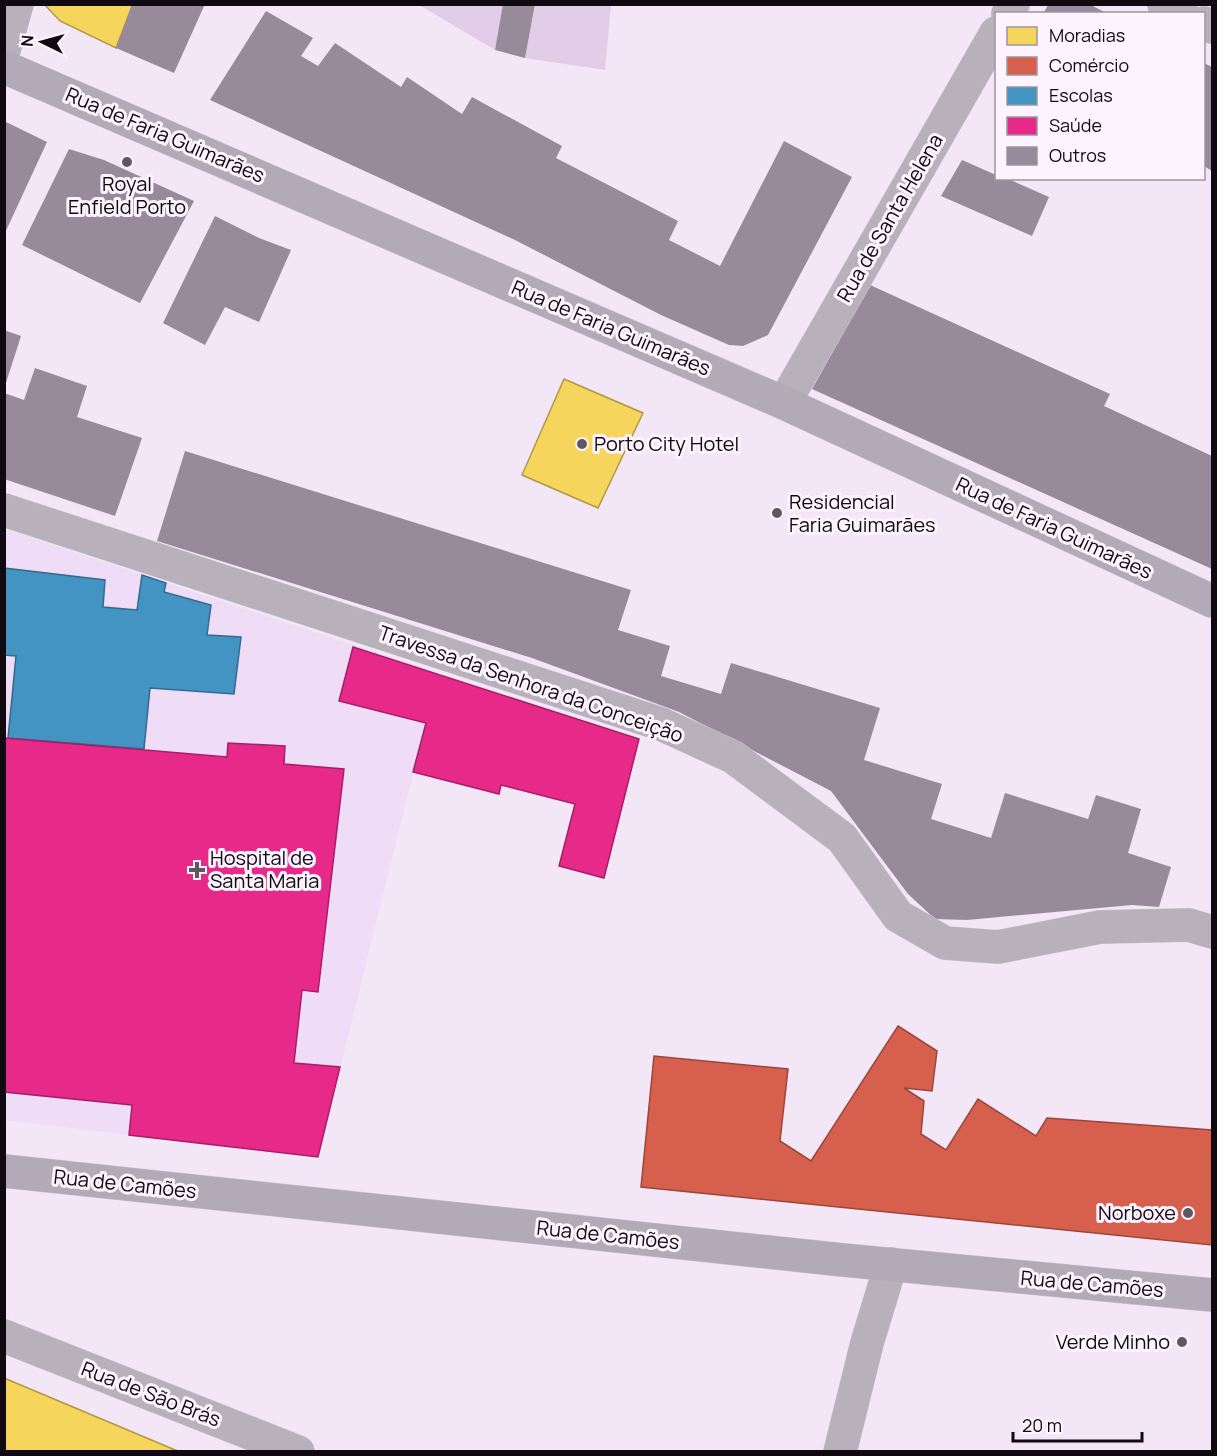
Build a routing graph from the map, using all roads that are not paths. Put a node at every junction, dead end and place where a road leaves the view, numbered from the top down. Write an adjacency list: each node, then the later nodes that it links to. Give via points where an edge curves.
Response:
1 (1164, 4): 2 (street)
2 (1179, 12)
3 (995, 35): 5 (street, Rua de Santa Helena)
4 (4, 67): 5 (main road, Rua de Faria Guimarães)
5 (784, 403): 7 (main road, Rua de Faria Guimarães)
6 (4, 510): 8 (street, Travessa da Senhora da Conceição, via 661,724 733,757 842,838 898,916 945,943 998,947 1100,927 1190,925)
7 (1212, 601)
8 (1212, 932)
9 (4, 1171): 10 (main road, Rua de Camões)
10 (891, 1264): 11 (main road, Rua de Camões); 14 (street)
11 (1212, 1295)
12 (4, 1336): 13 (street, Rua de São Brás)
13 (298, 1452)
14 (840, 1452)

